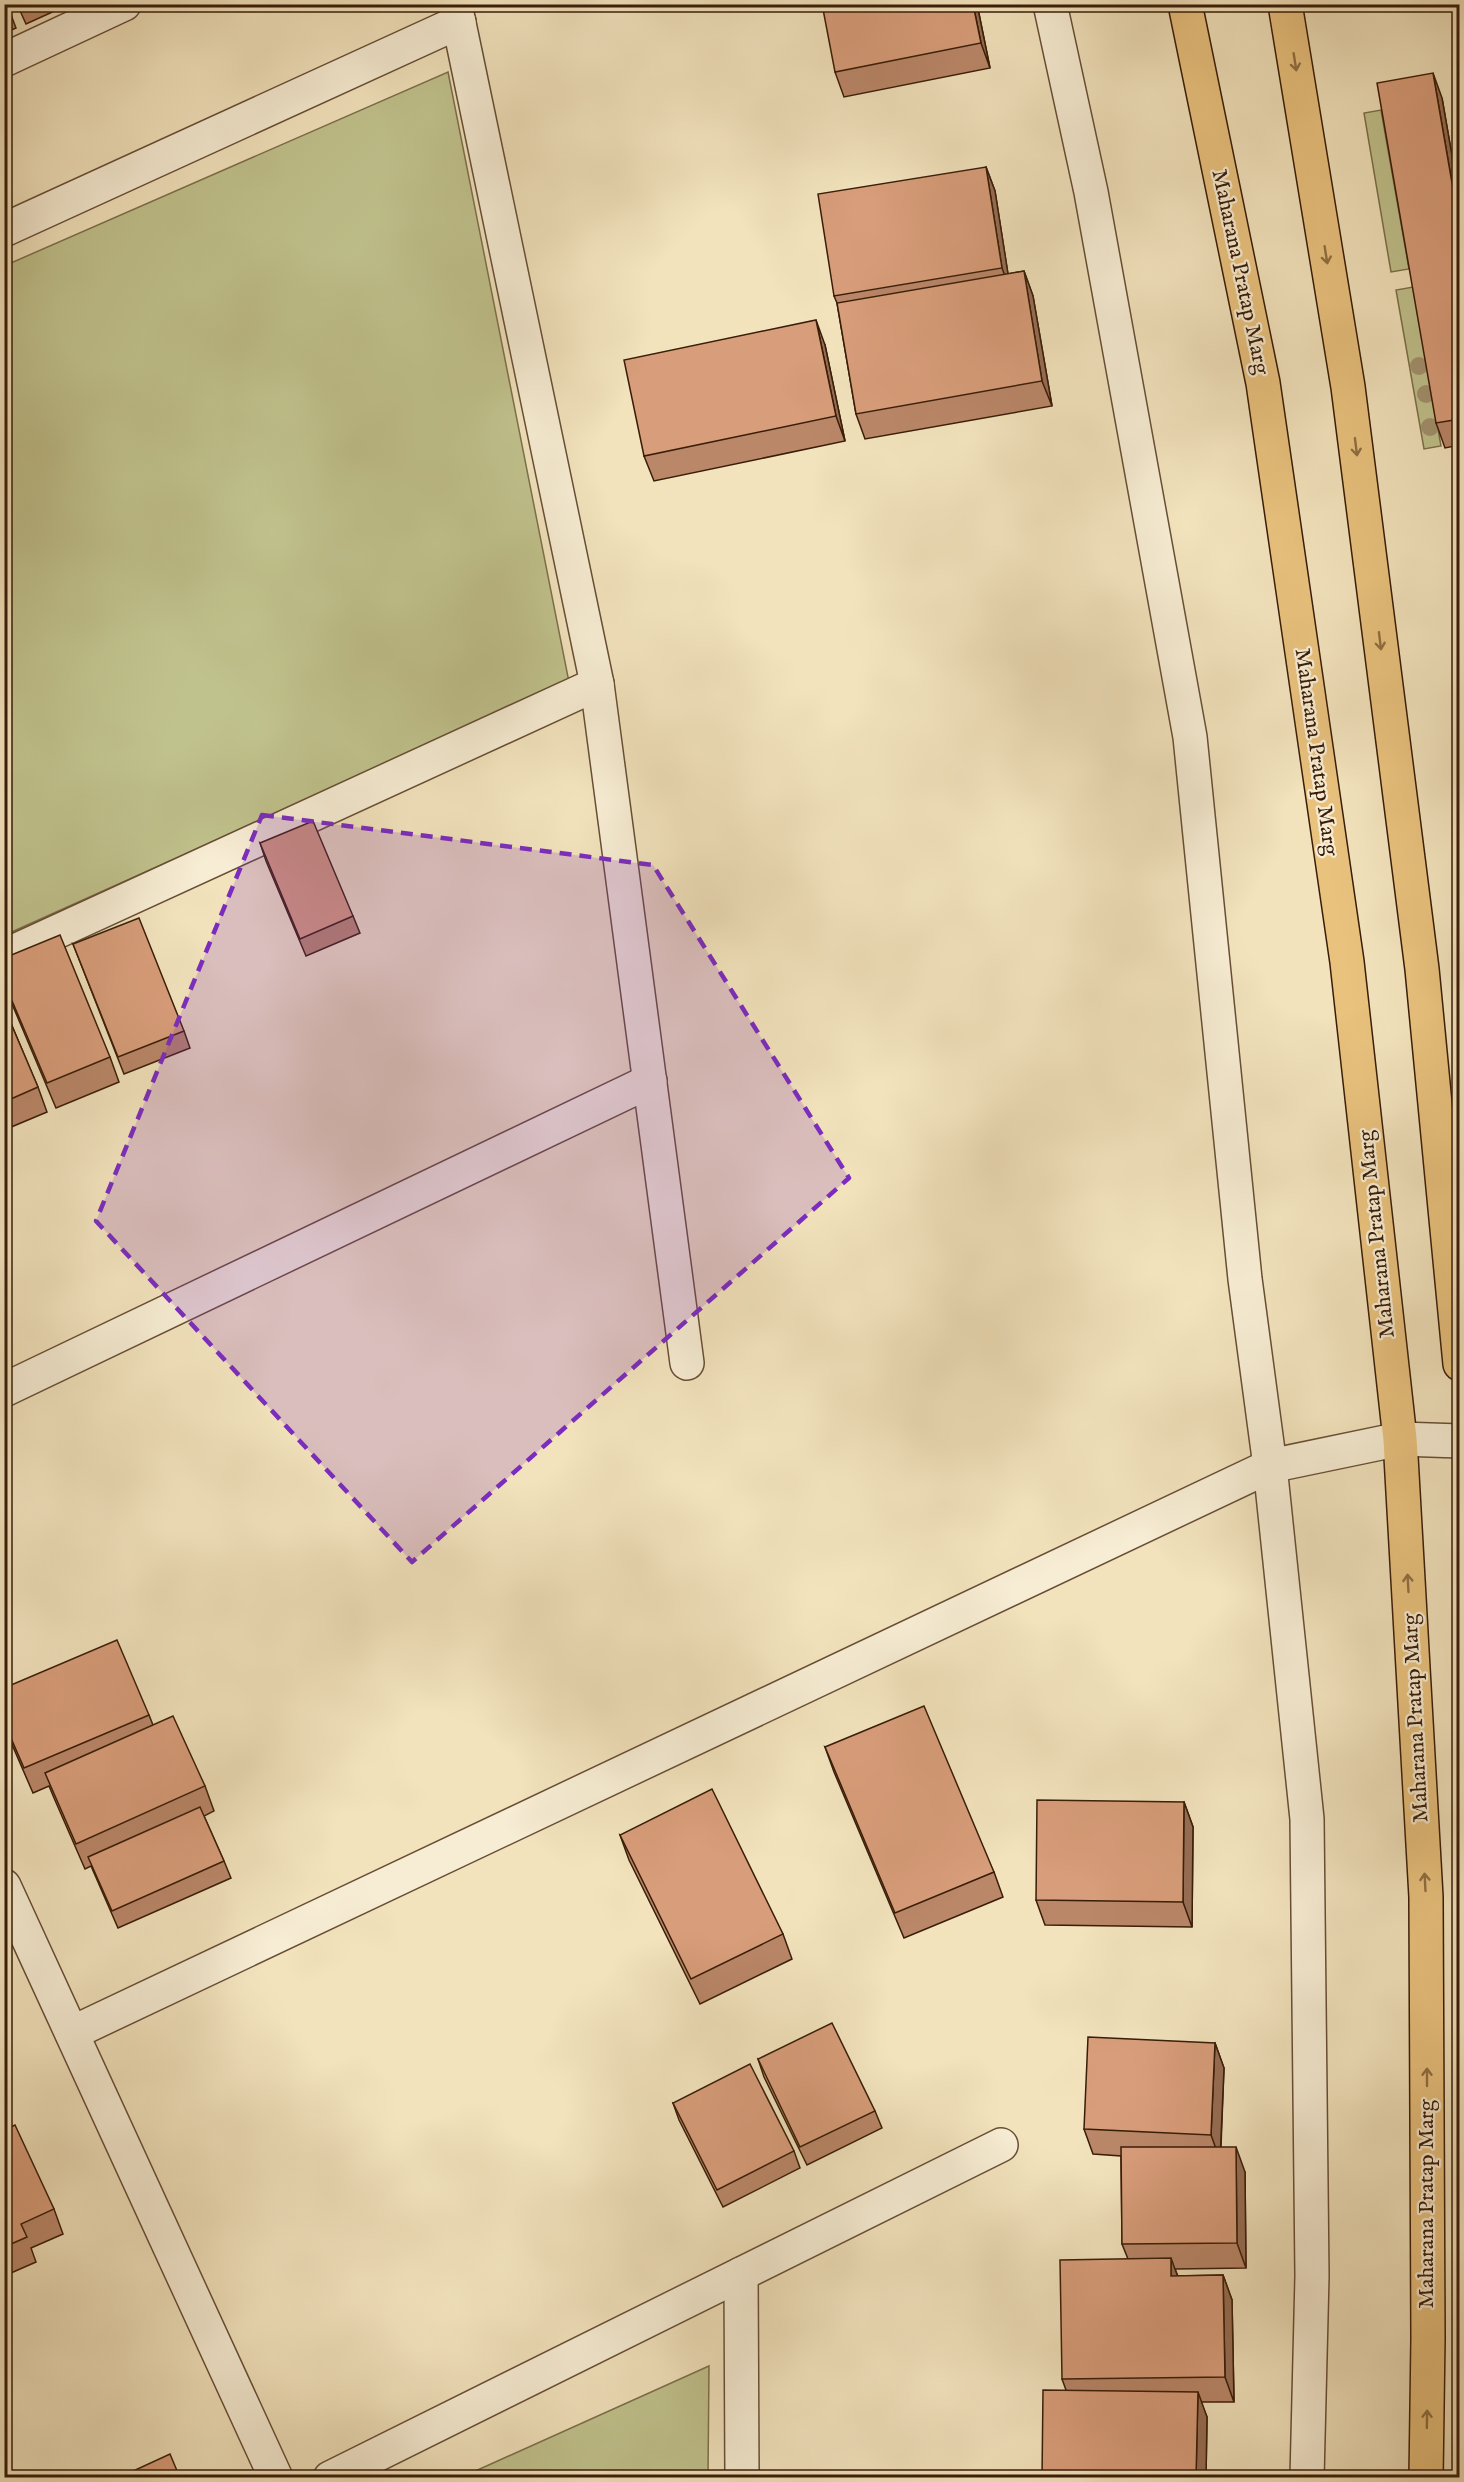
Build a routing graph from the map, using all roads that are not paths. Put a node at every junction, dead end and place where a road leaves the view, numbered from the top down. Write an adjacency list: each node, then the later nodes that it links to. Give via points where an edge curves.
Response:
1 (124, 4): 6 (street)
2 (1050, 4): 16 (street, via 1091,192 1190,737 1245,1279)
3 (1185, 4): 14 (main road, Maharana Pratap Marg, via 1263,383 1347,962)
4 (1285, 4): 12 (main road, one-way to 12, via 1348,387 1422,969)
5 (457, 13): 7 (street); 8 (street)
6 (4, 60)
7 (4, 230)
8 (597, 684): 9 (street); 10 (street)
9 (4, 956)
10 (650, 1081): 11 (street); 13 (street)
11 (687, 1363)
12 (1460, 1364)
13 (4, 1390)
14 (1400, 1439): 15 (street); 16 (street); 25 (main road, Maharana Pratap Marg, one-way to 14, via 1426,1897)
15 (1460, 1441)
16 (1270, 1466): 18 (street); 24 (street, via 1307,1819 1312,2276)
17 (4, 1886): 18 (street)
18 (72, 2033): 21 (street)
19 (1001, 2145): 20 (street)
20 (741, 2274): 22 (street); 23 (street)
21 (276, 2478)
22 (330, 2478)
23 (742, 2478)
24 (1307, 2478)
25 (1426, 2478)

